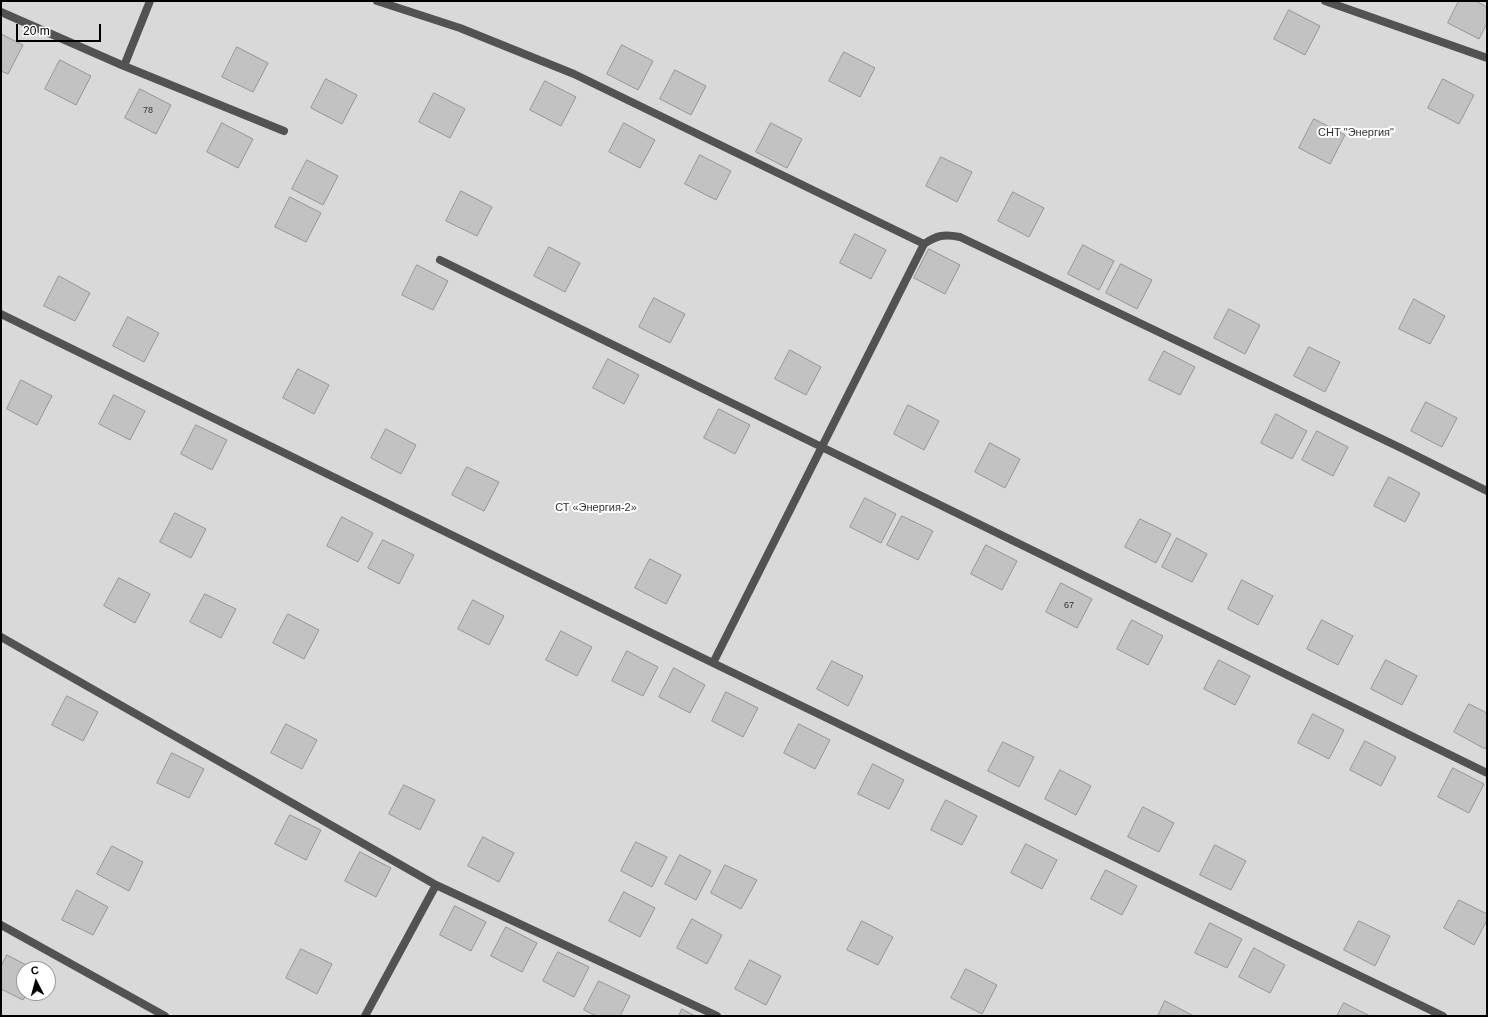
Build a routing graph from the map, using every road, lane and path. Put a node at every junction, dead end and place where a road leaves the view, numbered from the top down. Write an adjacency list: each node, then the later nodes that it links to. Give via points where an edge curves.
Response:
1 (150, 1): 6 (lane)
2 (377, 1): 8 (lane, via 460,28 574,74)
3 (1325, 1): 5 (lane)
4 (1, 12): 6 (lane)
5 (1487, 58)
6 (124, 66): 7 (lane)
7 (284, 131)
8 (924, 244): 11 (lane); 12 (lane, via 934,237 960,237)
9 (440, 260): 11 (lane)
10 (1, 314): 14 (lane)
11 (821, 446): 14 (lane); 15 (lane)
12 (1487, 491)
13 (1, 637): 16 (lane)
14 (713, 663): 21 (lane)
15 (1487, 773)
16 (436, 884): 19 (lane); 20 (lane)
17 (1, 925): 18 (lane)
18 (165, 1016)
19 (365, 1016)
20 (716, 1016)
21 (1443, 1016)

